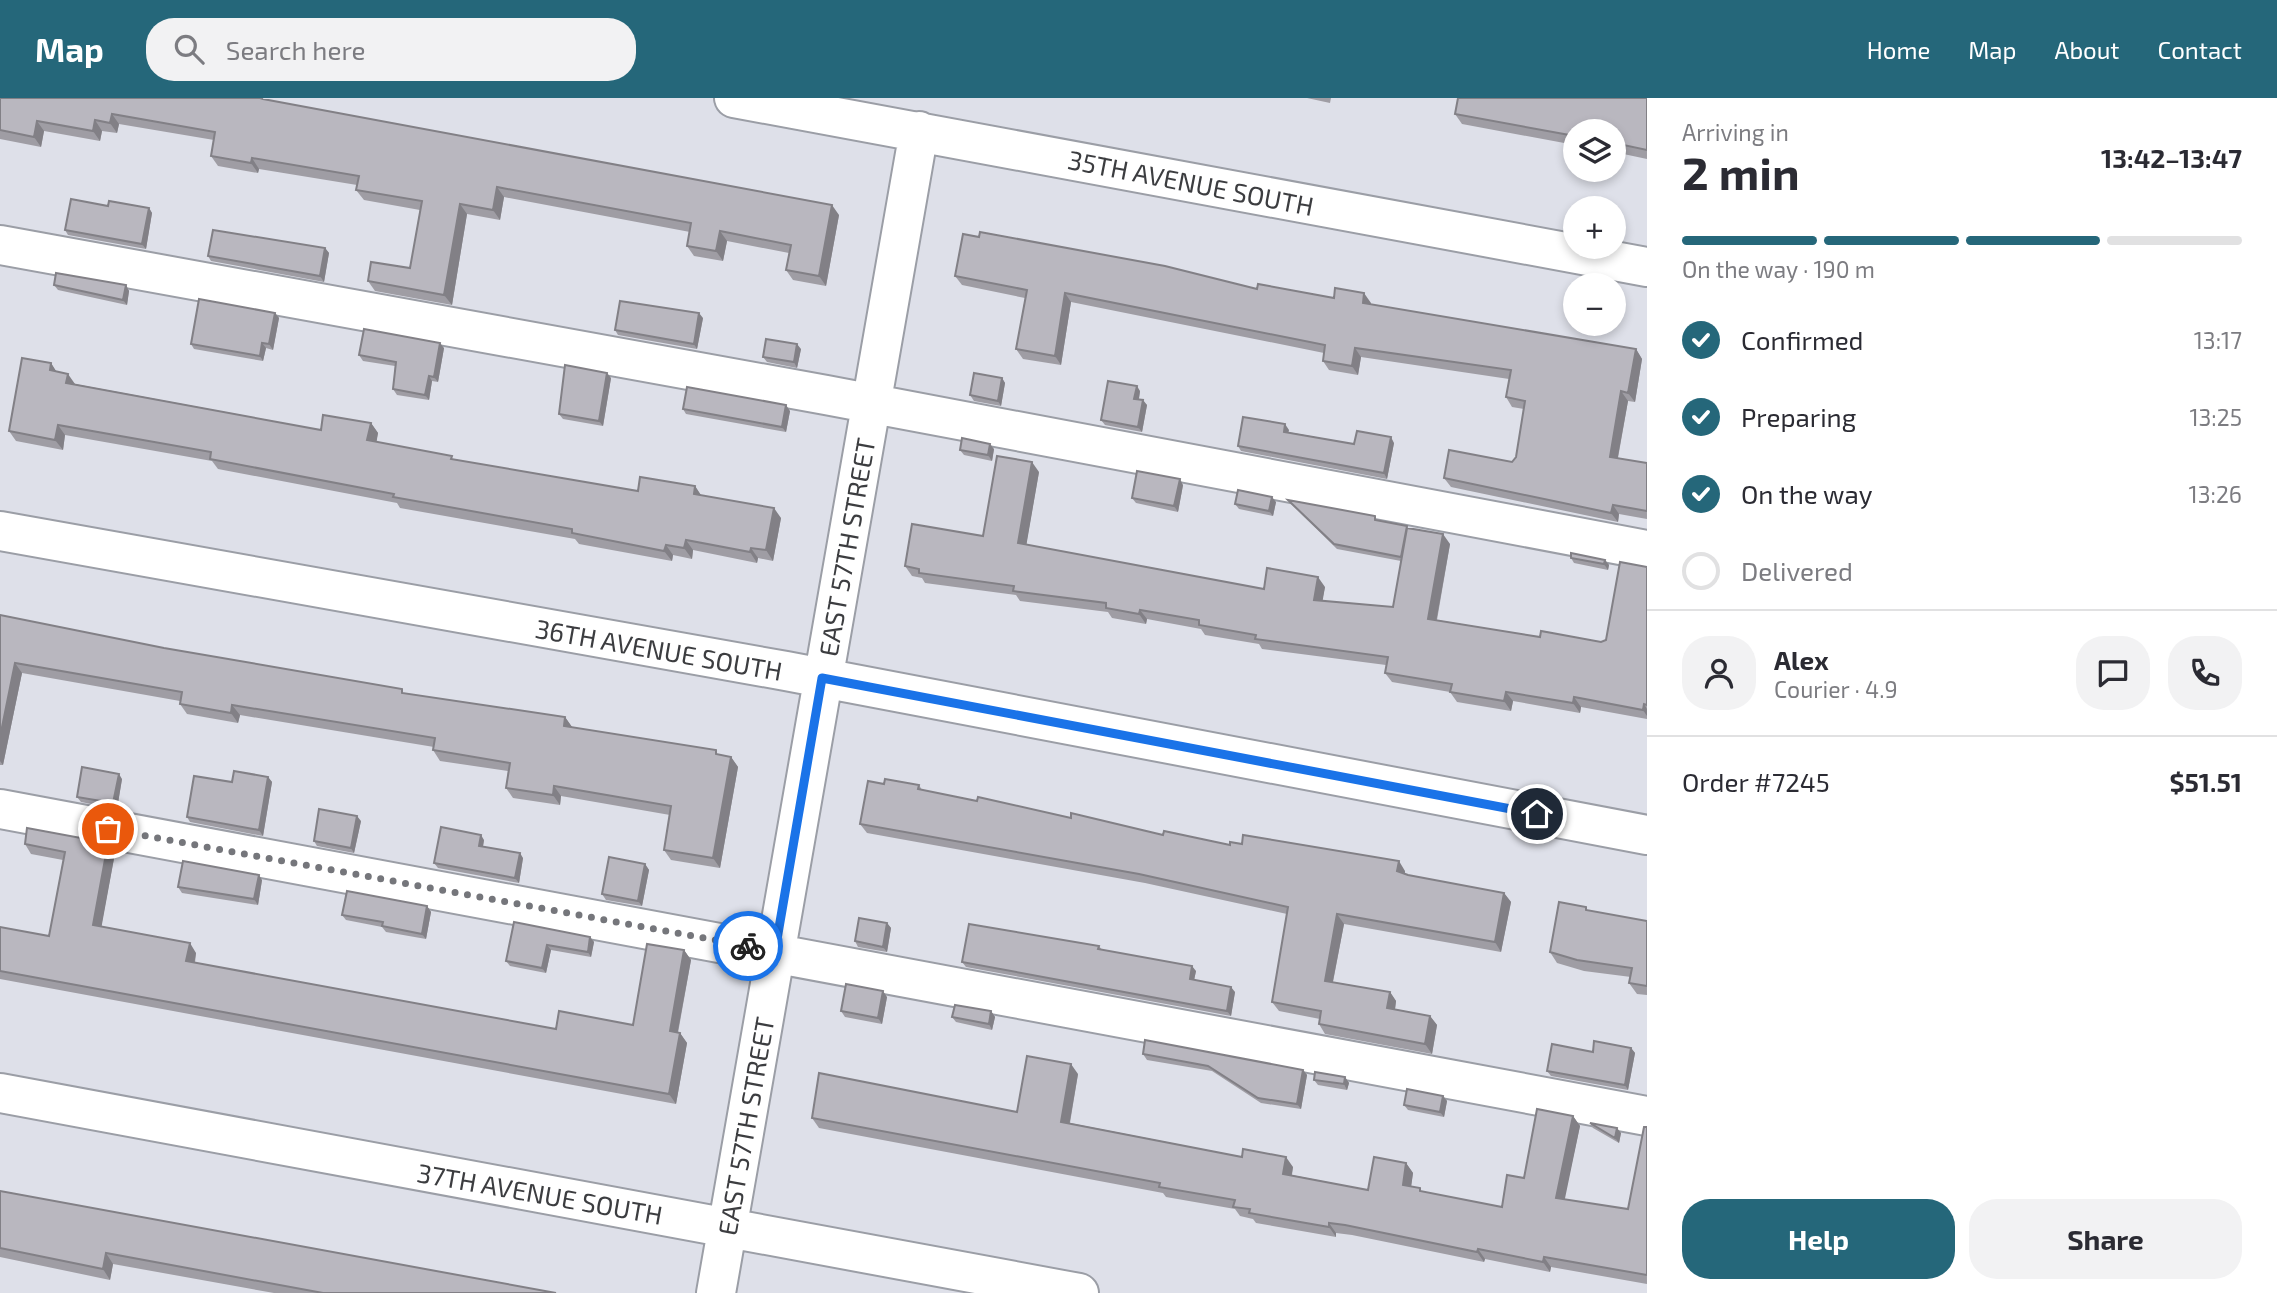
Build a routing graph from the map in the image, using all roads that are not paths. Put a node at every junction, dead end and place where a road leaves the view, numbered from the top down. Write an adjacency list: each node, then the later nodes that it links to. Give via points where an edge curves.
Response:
1 (734, 98): 2 (street, 35TH AVENUE SOUTH)
2 (919, 131): 4 (street, 35TH AVENUE SOUTH); 5 (street, EAST 57TH STREET)
3 (0, 244): 5 (street)
4 (1647, 267)
5 (872, 403): 7 (street); 8 (street, EAST 57TH STREET)
6 (0, 531): 8 (street, 36TH AVENUE SOUTH)
7 (1647, 550)
8 (822, 678): 10 (street, 36TH AVENUE SOUTH); 11 (street, EAST 57TH STREET)
9 (0, 809): 11 (street)
10 (1647, 835)
11 (775, 951): 13 (street); 14 (street, EAST 57TH STREET)
12 (0, 1093): 14 (street, 37TH AVENUE SOUTH)
13 (1647, 1116)
14 (727, 1227): 15 (street, EAST 57TH STREET); 16 (street, 37TH AVENUE SOUTH)
15 (716, 1293)
16 (1079, 1293)

